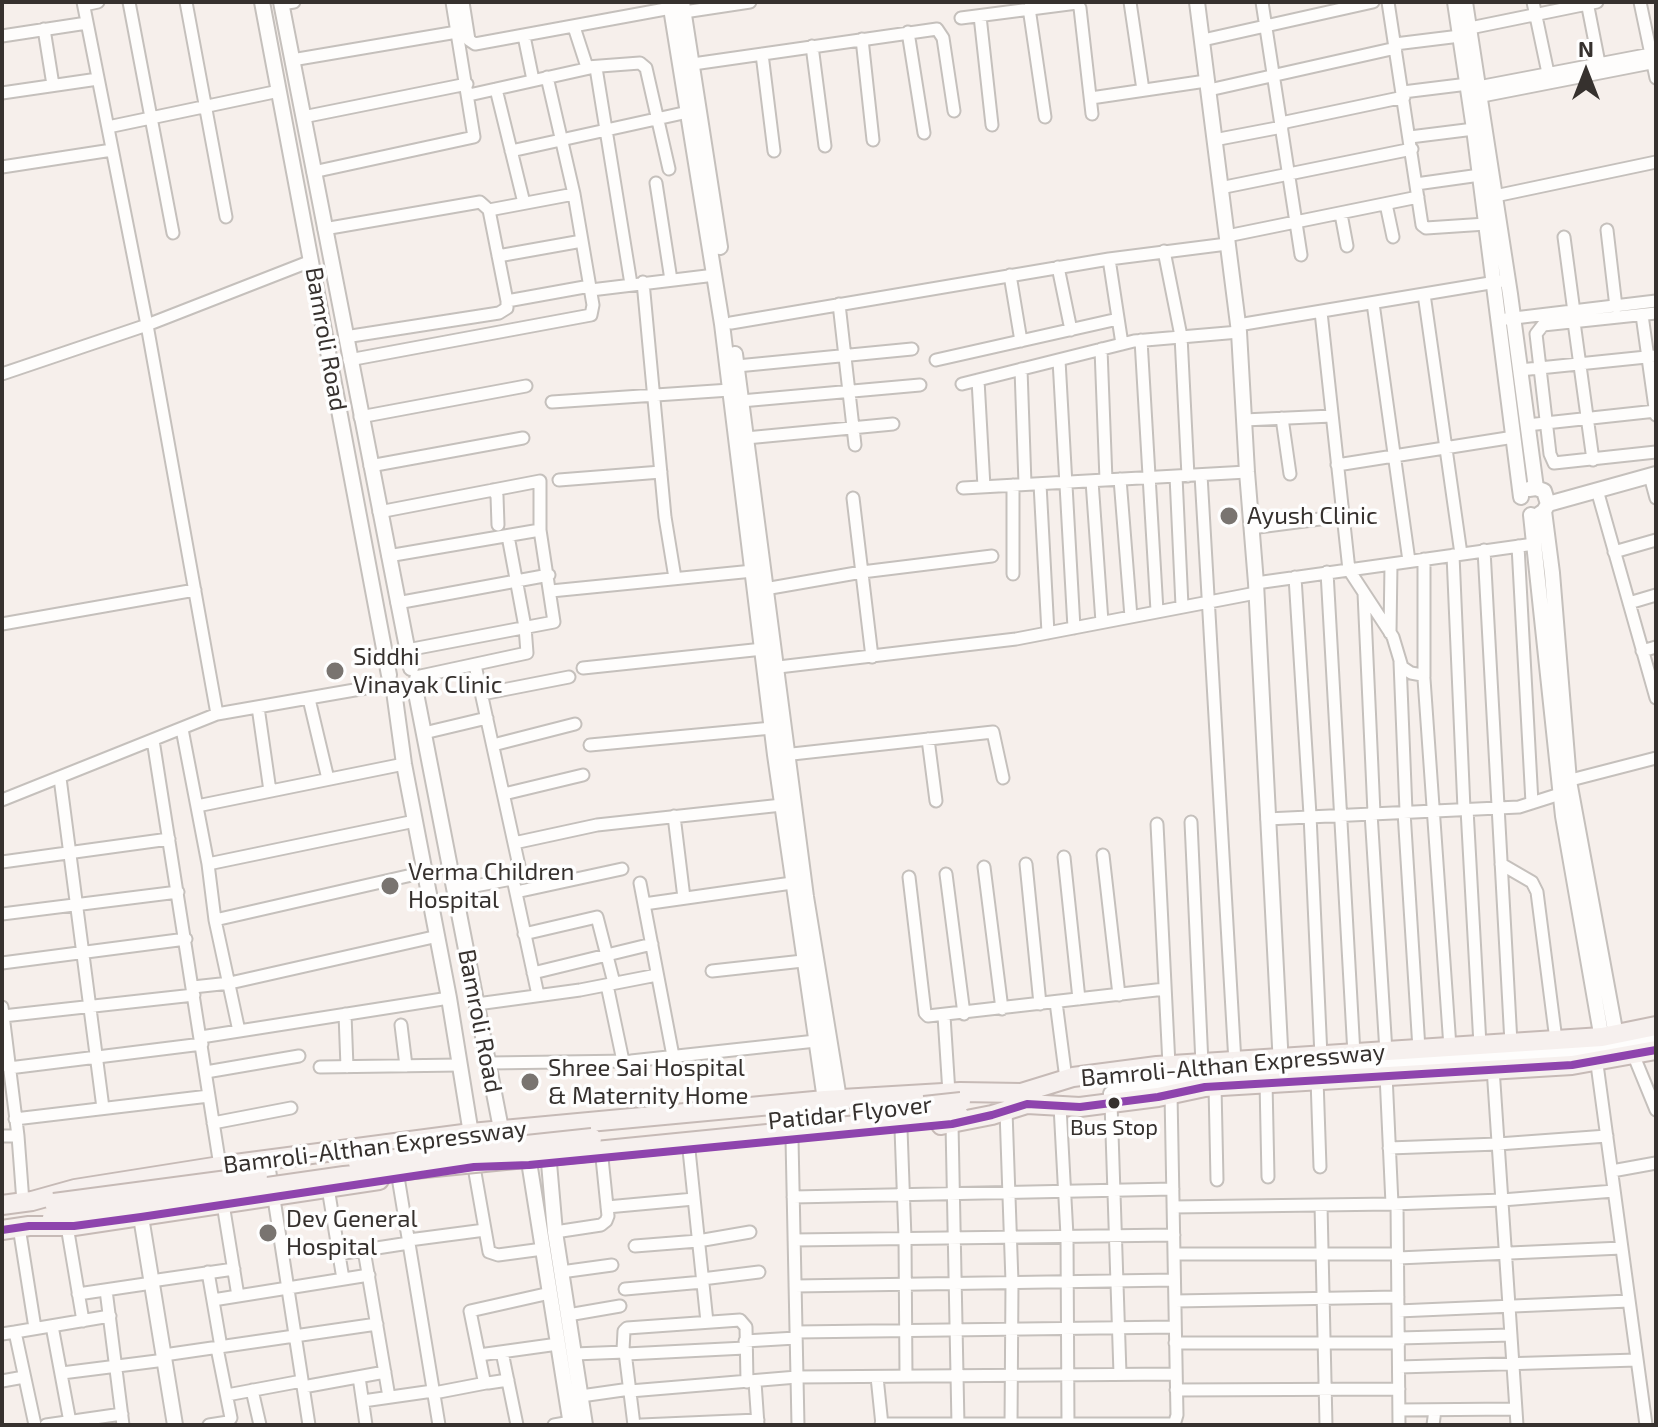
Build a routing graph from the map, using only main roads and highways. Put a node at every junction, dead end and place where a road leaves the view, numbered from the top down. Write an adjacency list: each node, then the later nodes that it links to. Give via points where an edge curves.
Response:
1 (1656, 1026): 3 (main road, Bamroli-Althan Expressway)
2 (1656, 1039): 3 (main road, Bamroli-Althan Expressway)
3 (1612, 1047): 4 (main road); 5 (main road, Bamroli-Althan Expressway); 5 (main road, Bamroli-Althan Expressway, via 1556,1040 1321,1056); 5 (main road, via 1572,1065 1317,1079)
4 (1656, 1050)
5 (1278, 1073): 6 (main road); 6 (main road, Bamroli-Althan Expressway, via 1235,1062)
6 (1207, 1075): 8 (main road, via 1152,1075); 8 (main road, via 1171,1094 1111,1103 1080,1107); 8 (main road, Bamroli-Althan Expressway, via 1169,1065 1066,1079)
7 (999, 1091): 8 (main road, Bamroli-Althan Expressway); 9 (main road, Patidar Flyover)
8 (1024, 1099): 9 (main road, Patidar Flyover, via 999,1113)
9 (956, 1109): 10 (main road, Bamroli-Althan Expressway, via 832,1100 471,1133 220,1166 75,1189); 12 (main road, Patidar Flyover, bridge, via 420,1154); 12 (main road, Bamroli-Althan Expressway, via 901,1129 474,1167 141,1217)
10 (28, 1202): 11 (main road, Bamroli-Althan Expressway); 12 (main road, Patidar Flyover)
11 (2, 1205)
12 (58, 1216): 13 (main road, Patidar Flyover)
13 (17, 1228)

